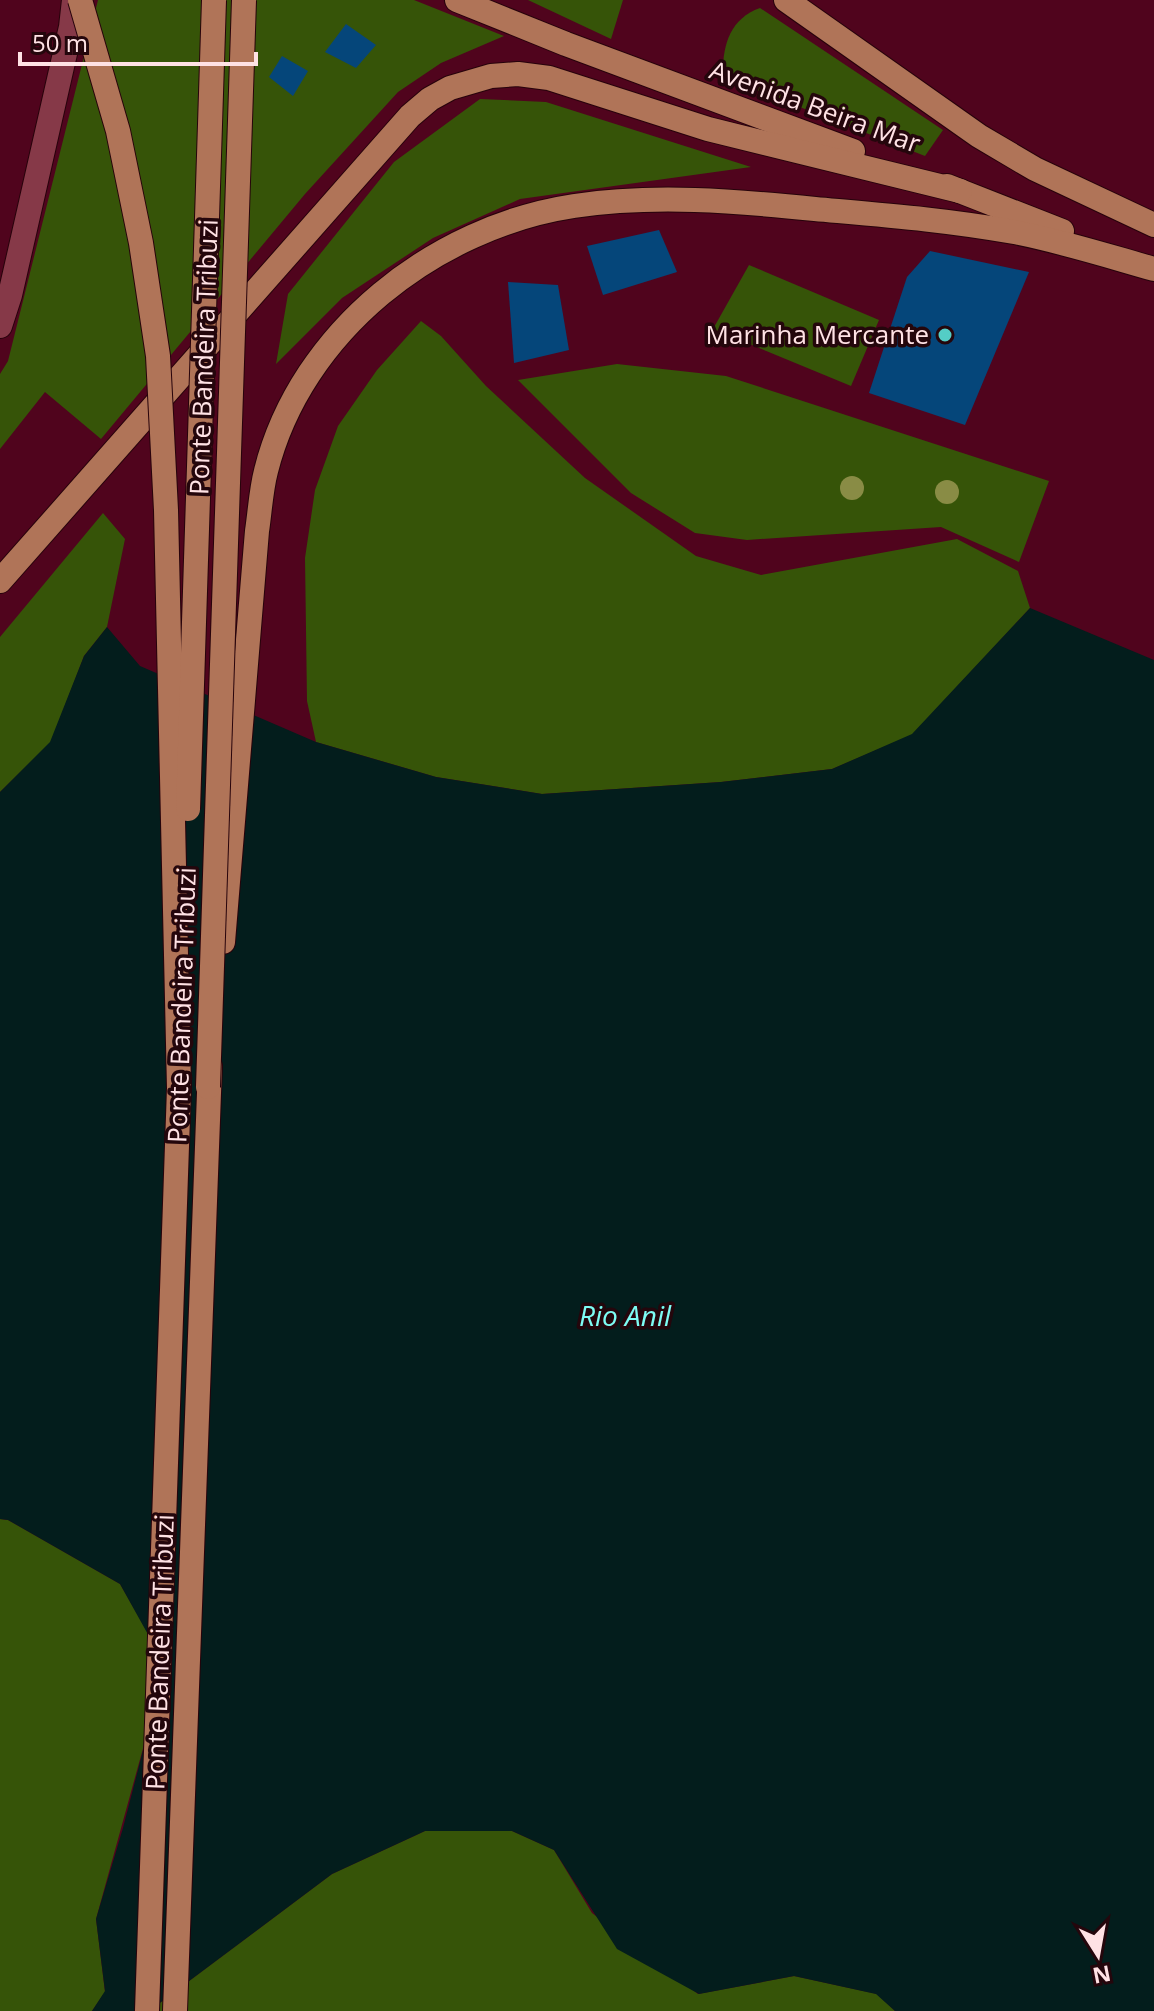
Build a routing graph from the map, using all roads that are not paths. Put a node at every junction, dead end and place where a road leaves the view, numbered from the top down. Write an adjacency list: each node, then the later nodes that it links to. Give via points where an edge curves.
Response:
1 (77, 0): 9 (street); 12 (main road, bridge, via 118,131 158,356)
2 (214, 0): 12 (main road, Ponte Bandeira Tribuzi, bridge)
3 (244, 0): 11 (main road, Ponte Bandeira Tribuzi, bridge)
4 (457, 0): 6 (main road, Avenida Beira Mar)
5 (786, 0): 7 (main road, Avenida Beira Mar, via 979,136 1035,169)
6 (960, 191): 8 (main road, Avenida Beira Mar); 10 (main road, via 708,129 549,78 491,76 450,88 410,116)
7 (1154, 225)
8 (1154, 268): 11 (main road, bridge, via 1017,233 912,218 666,200 552,210 491,227 452,244 381,293 342,331 312,372 266,470)
9 (0, 326)
10 (0, 581)
11 (208, 1087): 14 (main road, Ponte Bandeira Tribuzi)
12 (179, 1088): 13 (main road, Ponte Bandeira Tribuzi)
13 (147, 2011)
14 (175, 2011)

